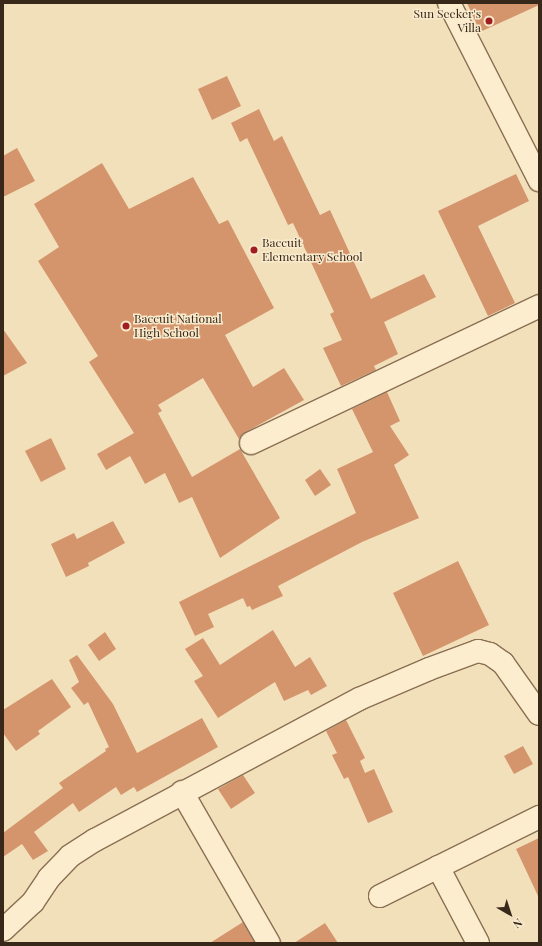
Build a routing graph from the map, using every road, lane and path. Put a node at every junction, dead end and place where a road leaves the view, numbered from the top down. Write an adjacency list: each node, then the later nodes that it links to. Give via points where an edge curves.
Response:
1 (449, 3): 2 (street)
2 (539, 180)
3 (539, 306): 4 (street)
4 (251, 443)
5 (539, 714): 6 (street, via 503,663 490,654 478,651 359,699)
6 (182, 792): 10 (street, via 70,856 49,878 33,902); 11 (street)
7 (539, 817): 8 (street)
8 (438, 867): 9 (street); 12 (street)
9 (380, 896)
10 (3, 930)
11 (269, 943)
12 (478, 943)

